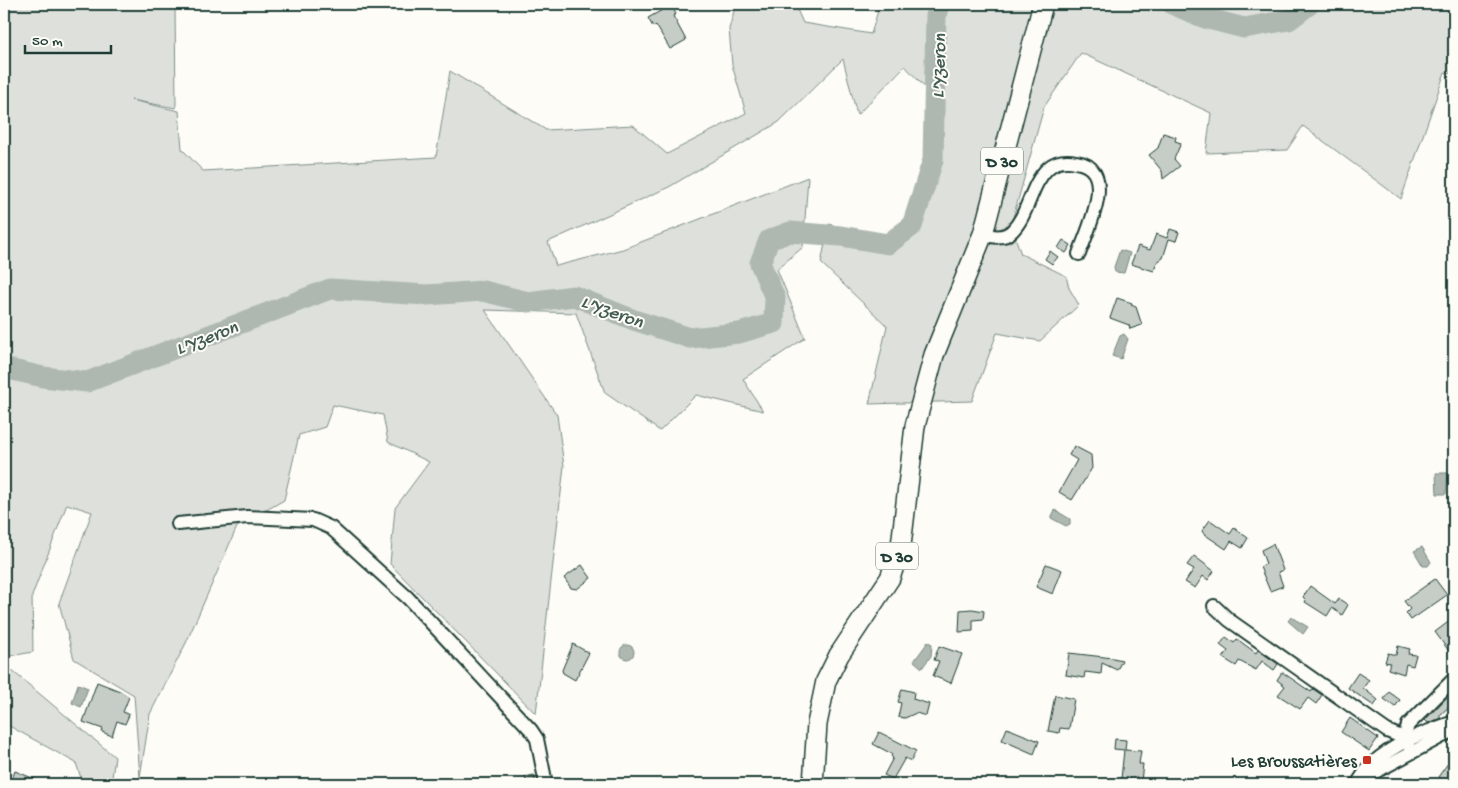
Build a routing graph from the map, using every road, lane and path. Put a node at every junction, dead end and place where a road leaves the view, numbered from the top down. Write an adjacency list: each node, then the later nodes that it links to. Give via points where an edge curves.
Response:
1 (1043, 4): 2 (main road, D 30)
2 (983, 234): 3 (street, via 1000,237 1011,232 1048,168 1063,160 1080,162 1093,171 1099,181 1099,196); 12 (main road, D 30, via 934,355 915,426 901,546 890,578 839,655 826,681 817,724)
3 (1079, 254)
4 (178, 524): 11 (street, via 246,517 313,520 331,528 408,598 531,730 537,739)
5 (1214, 606): 9 (street, via 1229,620)
6 (1454, 679): 9 (street, via 1408,726)
7 (1454, 722): 9 (street)
8 (1454, 730): 9 (street)
9 (1407, 744): 10 (street, via 1370,766)
10 (1359, 783)
11 (546, 784)
12 (813, 784)

